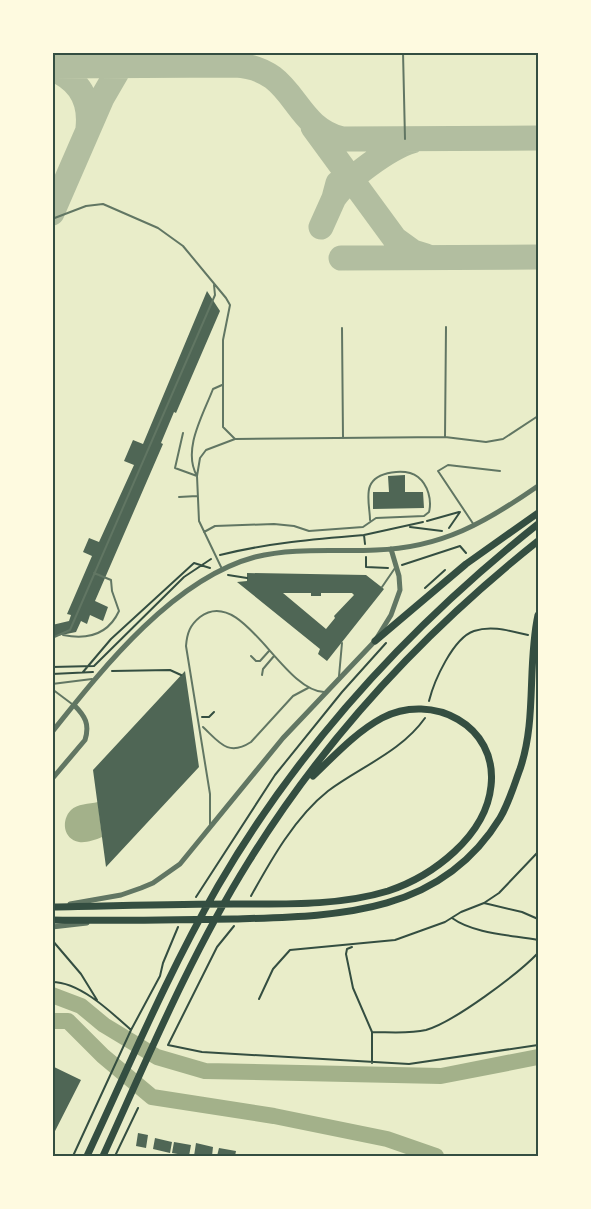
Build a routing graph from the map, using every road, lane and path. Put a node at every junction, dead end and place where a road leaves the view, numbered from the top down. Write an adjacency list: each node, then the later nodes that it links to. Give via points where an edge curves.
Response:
1 (403, 52): 2 (lane)
2 (405, 139)
3 (52, 219): 4 (lane, via 86,206 104,204 170,235)
4 (214, 285): 7 (lane, via 230,305 223,340); 34 (lane, via 215,295)
5 (446, 327): 10 (lane)
6 (342, 328): 11 (lane)
7 (223, 384): 12 (lane, via 224,427); 14 (lane, via 213,389 193,443 191,461)
8 (538, 416): 10 (lane, via 503,439 486,442)
9 (183, 433): 14 (lane, via 175,468)
10 (445, 437): 11 (lane)
11 (343, 438): 12 (lane)
12 (235, 439): 14 (lane, via 206,450 200,458)
13 (500, 471): 18 (lane, via 448,465 438,471)
14 (197, 476): 16 (lane)
15 (538, 486): 24 (street)
16 (197, 496): 17 (lane); 25 (lane, via 199,521)
17 (179, 497)
18 (464, 510): 19 (path); 24 (lane)
19 (460, 512): 23 (path); 23 (path, via 443,531)
20 (538, 512): 40 (highway, via 466,564)
21 (370, 520): 21 (lane, via 424,516 431,504 429,492 418,477 409,473 383,473 374,477 369,488); 25 (lane, via 363,527 309,531 274,524 215,526)
22 (538, 524): 91 (highway, via 487,565 423,624 351,701 292,775 195,928)
23 (407, 526): 26 (path)
24 (475, 526): 29 (street, via 433,543)
25 (204, 532): 31 (lane)
26 (364, 535): 28 (path); 31 (path, via 277,542)
27 (538, 541): 65 (highway, via 470,598 402,665)
28 (366, 550): 29 (street); 32 (path, via 366,567 383,569); 33 (street, via 272,554)
29 (390, 550): 32 (street)
30 (466, 553): 32 (path, via 460,546)
31 (215, 557): 33 (lane); 45 (path, via 184,577 94,666)
32 (396, 566): 35 (lane); 40 (street, via 400,583 398,598)
33 (222, 569): 52 (street, via 188,589 157,615)
34 (94, 573): 37 (lane, via 70,630); 37 (lane, via 111,580 119,611 114,621 97,636 78,638)
35 (382, 587)
36 (538, 615): 74 (highway, via 521,766 501,816 480,844 439,879 396,902 328,915)
37 (63, 635): 39 (lane)
38 (530, 635): 57 (path, via 492,628 469,633 445,663)
39 (52, 638)
40 (375, 641): 51 (street)
41 (342, 643): 51 (lane)
42 (269, 651): 43 (lane, via 260,661); 44 (lane); 66 (lane, via 230,612 217,610 204,614 187,633 190,674 210,794)
43 (251, 656)
44 (274, 656): 50 (lane); 54 (lane)
45 (52, 667)
46 (112, 671): 49 (path, via 170,670)
47 (102, 672): 48 (path)
48 (52, 674)
49 (181, 675)
50 (262, 675)
51 (339, 676): 56 (street)
52 (97, 679): 53 (lane); 58 (street)
53 (52, 684)
54 (309, 688): 56 (lane); 62 (lane, via 292,696 244,747 232,749 223,746)
55 (52, 689): 58 (lane)
56 (324, 692): 66 (street)
57 (429, 704)
58 (74, 705): 63 (street); 64 (street, via 84,715 85,740)
59 (214, 712): 61 (path, via 209,717)
60 (427, 713): 67 (path, via 421,724 391,751 322,796)
61 (202, 717)
62 (203, 726)
63 (52, 732)
64 (52, 779)
65 (297, 790): 70 (highway, via 369,726 412,708 440,711 470,726 487,752 491,773 490,796 476,826 451,854 414,881 388,891 358,898 277,904); 92 (highway, via 231,891 156,1040)
66 (208, 832): 70 (street, via 180,864 153,883 120,895)
67 (286, 840)
68 (538, 852): 69 (path, via 506,887)
69 (484, 903): 71 (path); 73 (path, via 522,912)
70 (52, 906)
71 (452, 918): 77 (path, via 483,930); 83 (path, via 395,940 290,950 273,969)
72 (52, 920): 74 (highway)
73 (538, 920)
74 (105, 921): 75 (street)
75 (52, 927)
76 (52, 940): 84 (path, via 81,974)
77 (538, 940)
78 (352, 947): 86 (path, via 346,952 350,976)
79 (538, 953): 86 (path, via 500,984 438,1025 420,1031)
80 (163, 963): 85 (path, via 160,976)
81 (52, 982): 84 (path, via 60,982)
82 (190, 998): 88 (path, via 168,1045 202,1052)
83 (260, 999)
84 (96, 1000): 85 (path)
85 (131, 1030): 90 (path)
86 (372, 1032): 88 (path)
87 (538, 1045): 88 (path, via 422,1064)
88 (372, 1063)
89 (138, 1108): 93 (path)
90 (73, 1156)
91 (87, 1156)
92 (103, 1156)
93 (115, 1156)

